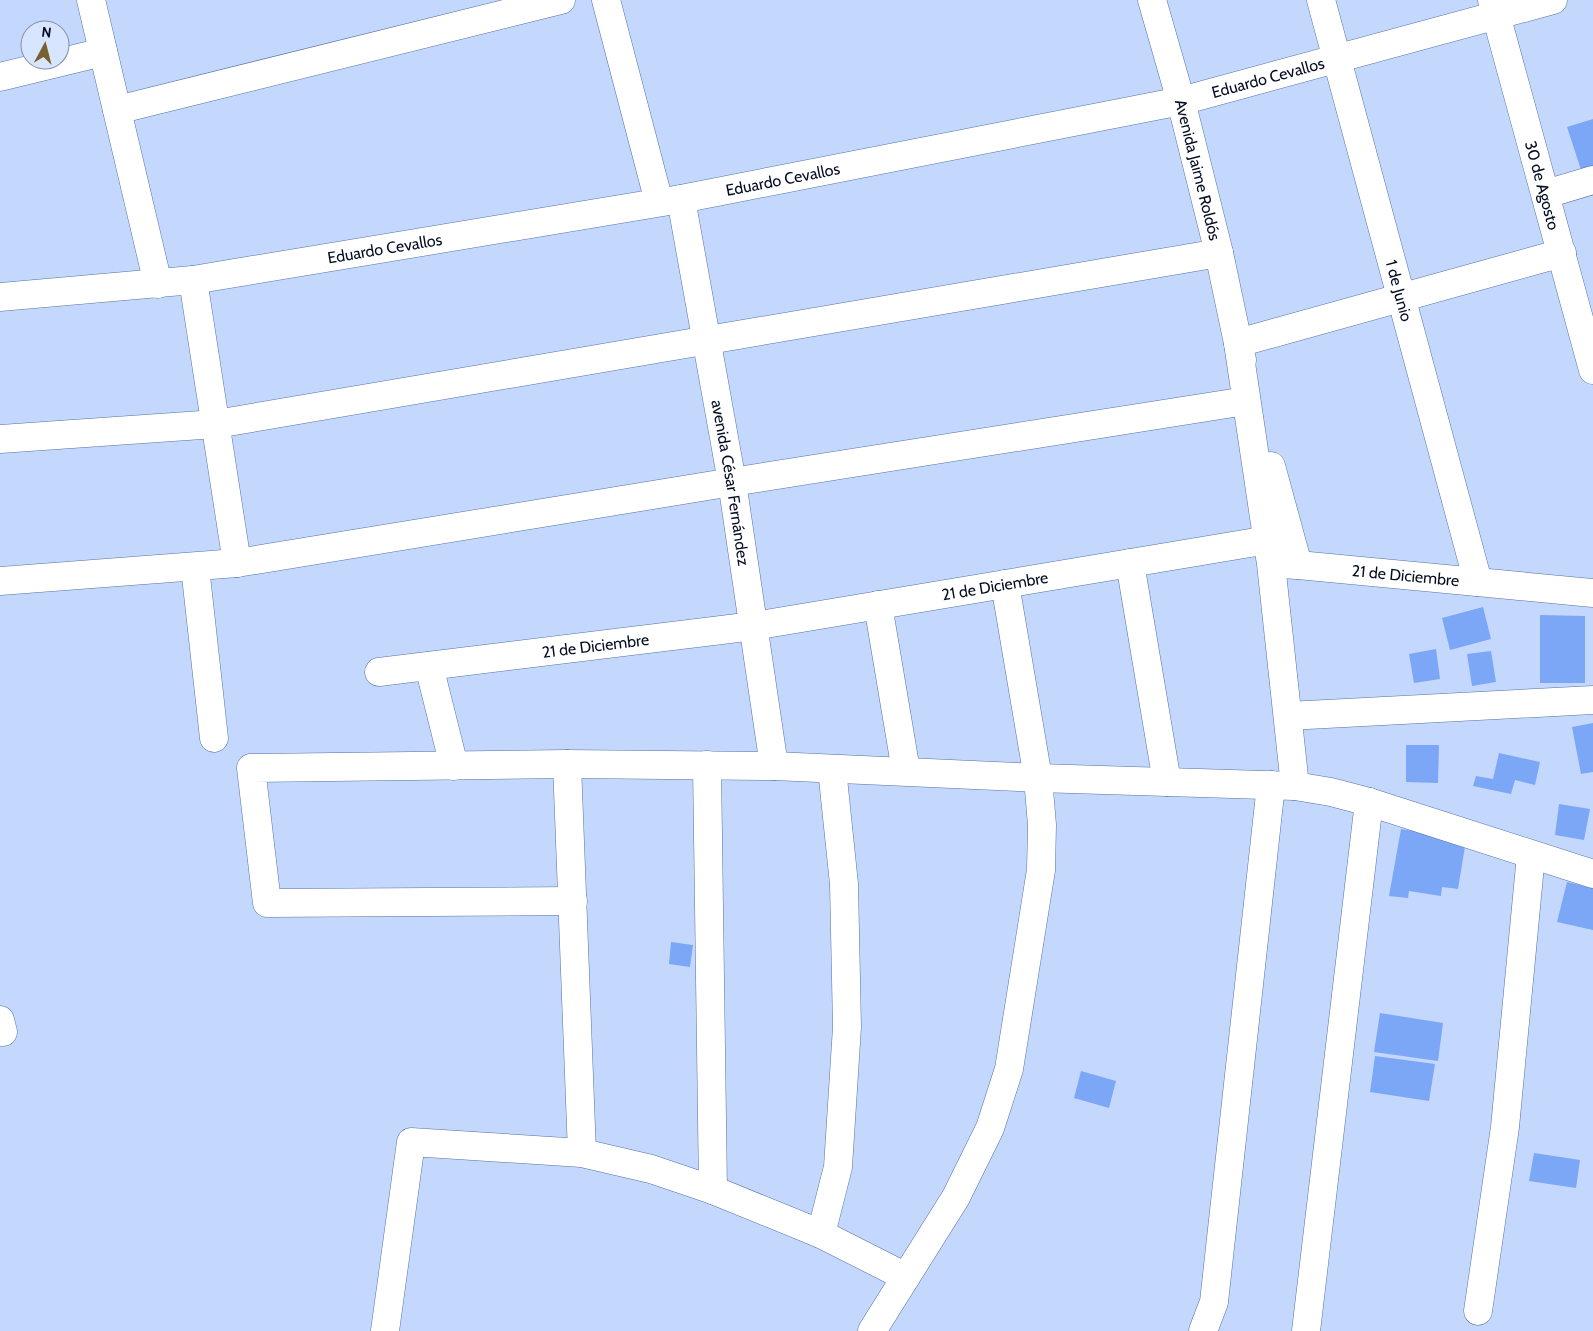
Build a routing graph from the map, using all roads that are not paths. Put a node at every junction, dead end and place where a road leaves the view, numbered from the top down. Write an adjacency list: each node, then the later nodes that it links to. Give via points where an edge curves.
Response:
1 (91, 0): 8 (street)
2 (560, 0): 12 (street)
3 (606, 0): 15 (street, avenida César Fernández)
4 (1152, 0): 11 (street, Avenida Jaime Roldós)
5 (1320, 0): 9 (street, 1 de Junio)
6 (1554, 0): 7 (street, Eduardo Cevallos)
7 (1494, 8): 9 (street, Eduardo Cevallos); 14 (street, 30 de Agosto)
8 (103, 52): 10 (street); 12 (street)
9 (1336, 59): 11 (street, Eduardo Cevallos); 21 (street, 1 de Junio)
10 (0, 76)
11 (1181, 101): 15 (street, Eduardo Cevallos); 16 (street, Avenida Jaime Roldós)
12 (117, 110): 19 (street)
13 (1593, 180): 14 (street)
14 (1546, 194): 17 (street, 30 de Agosto)
15 (670, 200): 18 (street, Eduardo Cevallos); 22 (street, avenida César Fernández)
16 (1219, 253): 22 (street); 23 (street, Avenida Jaime Roldós)
17 (1562, 253): 21 (street); 24 (street, 30 de Agosto)
18 (193, 280): 19 (street, Eduardo Cevallos); 26 (street)
19 (158, 284): 20 (street, Eduardo Cevallos)
20 (0, 297)
21 (1401, 298): 23 (street); 35 (street, 1 de Junio)
22 (707, 341): 26 (street); 28 (street, avenida César Fernández)
23 (1238, 343): 25 (street, Avenida Jaime Roldós); 32 (street, Avenida Jaime Roldós)
24 (1593, 370)
25 (1246, 401): 28 (street); 29 (street, Avenida Jaime Roldós)
26 (216, 424): 27 (street); 30 (street)
27 (0, 439)
28 (732, 482): 30 (street); 39 (street, avenida César Fernández)
29 (1270, 552): 31 (street, 21 de Diciembre); 32 (street, 21 de Diciembre); 43 (street, Avenida Jaime Roldós)
30 (237, 563): 33 (street)
31 (1130, 563): 36 (street, 21 de Diciembre); 52 (street)
32 (1298, 564): 35 (street, 21 de Diciembre)
33 (195, 567): 34 (street); 44 (street)
34 (0, 581)
35 (1478, 582): 37 (street, 21 de Diciembre)
36 (1005, 584): 38 (street, 21 de Diciembre); 51 (street)
37 (1593, 593)
38 (878, 605): 39 (street, 21 de Diciembre); 50 (street)
39 (754, 626): 40 (street, 21 de Diciembre); 48 (street, avenida César Fernández)
40 (429, 666): 41 (street, 21 de Diciembre); 47 (street)
41 (379, 672)
42 (1593, 700): 43 (street)
43 (1288, 716): 53 (street, Avenida Jaime Roldós)
44 (214, 738)
45 (567, 764): 46 (street); 47 (street); 57 (street)
46 (707, 764): 48 (street); 59 (street)
47 (454, 766): 57 (street, via 251,768 267,903)
48 (774, 766): 49 (street)
49 (832, 769): 50 (street); 60 (street, via 844,884 847,1026 838,1166)
50 (906, 771): 51 (street)
51 (1038, 778): 52 (street); 61 (street, via 1041,870 1009,1068 990,1128 956,1197)
52 (1167, 782): 53 (street)
53 (1283, 786): 54 (street, via 1331,792); 65 (street, Avenida Jaime Roldós, via 1214,1302)
54 (1369, 802): 55 (street); 66 (street)
55 (1531, 855): 56 (street); 62 (street, via 1505,1127)
56 (1593, 874)
57 (573, 901): 58 (street)
58 (582, 1153): 59 (street, via 651,1169); 63 (street, via 411,1142)
59 (713, 1190): 60 (street)
60 (821, 1234): 61 (street)
61 (906, 1277): 64 (street)
62 (1478, 1311)
63 (385, 1331)
64 (872, 1331)
65 (1204, 1331)
66 (1306, 1331)

